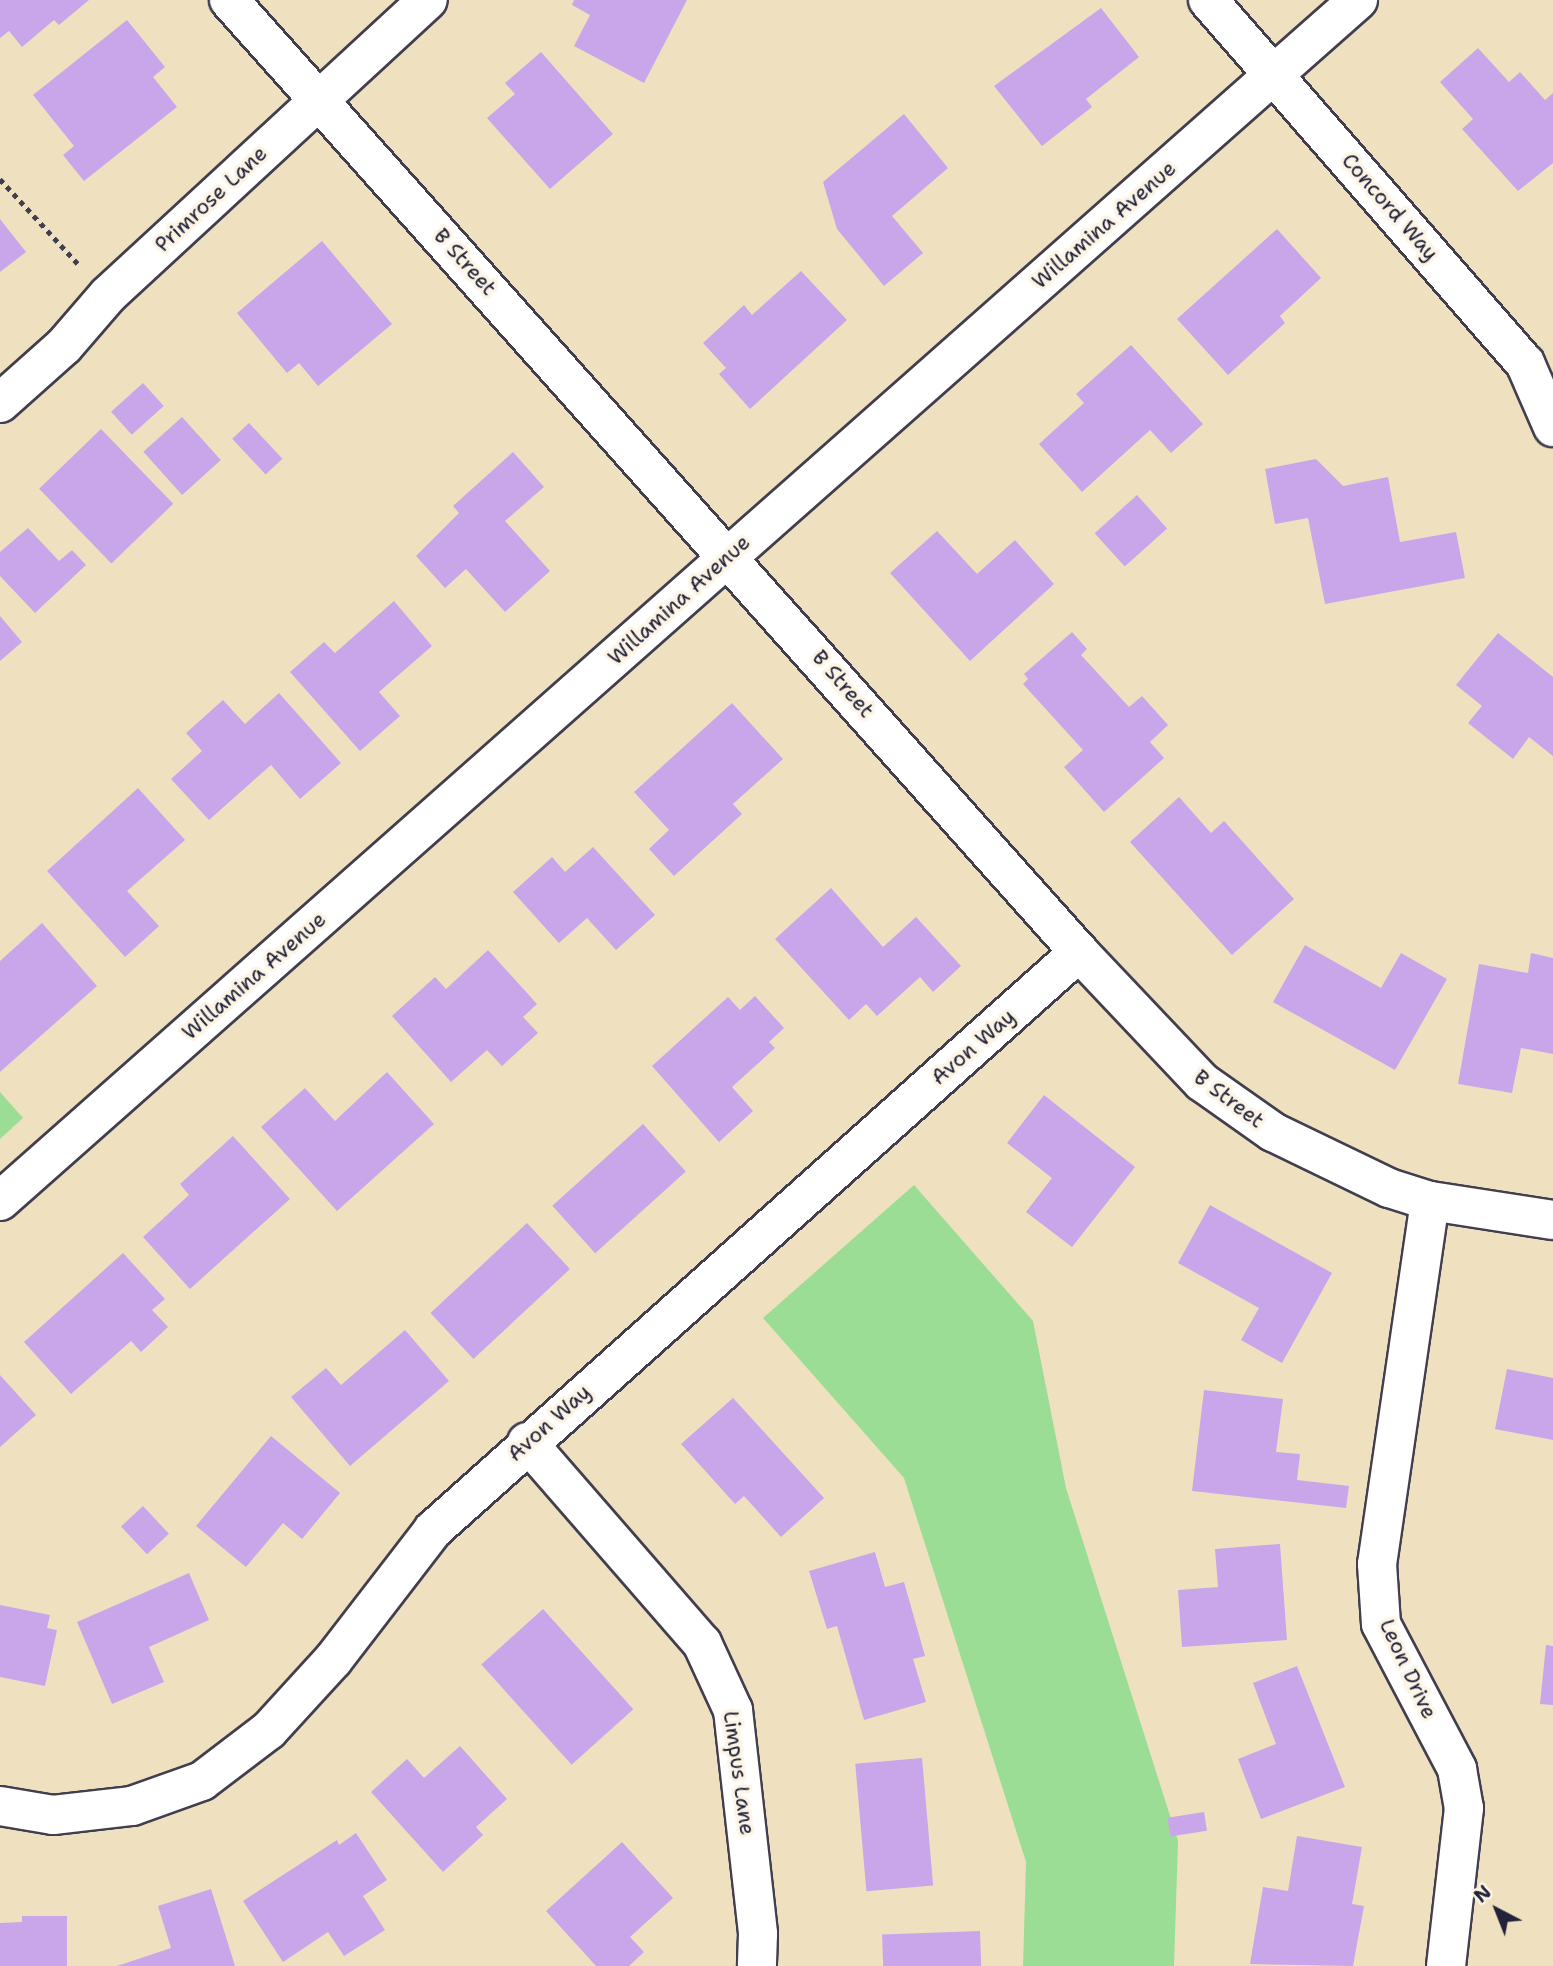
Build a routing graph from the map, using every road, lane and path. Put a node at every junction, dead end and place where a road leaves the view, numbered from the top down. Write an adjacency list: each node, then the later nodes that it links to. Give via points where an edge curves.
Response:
1 (229, 0): 6 (street, B Street)
2 (428, 0): 6 (street, Primrose Lane)
3 (1208, 0): 5 (street, Concord Way)
4 (1358, 0): 5 (street, Willamina Avenue)
5 (1275, 75): 10 (street, Concord Way, via 1525,363); 11 (street, Willamina Avenue)
6 (319, 99): 8 (street, Primrose Lane); 11 (street, B Street)
7 (0, 179): 8 (path)
8 (108, 295): 9 (street, Primrose Lane, via 64,345)
9 (0, 402)
10 (1553, 427)
11 (729, 556): 12 (street, B Street); 13 (street, Willamina Avenue)
12 (1079, 953): 14 (street, B Street, via 1202,1082 1231,1104 1331,1163); 16 (street, Avon Way)
13 (0, 1201)
14 (1430, 1201): 15 (street, B Street); 19 (street, Leon Drive, via 1377,1564 1381,1624 1457,1769 1464,1808)
15 (1553, 1220)
16 (527, 1442): 17 (street, Avon Way, via 433,1530 333,1660 269,1730 202,1781 119,1807 53,1815); 18 (street, Limpus Lane, via 702,1643 733,1710 758,1934)
17 (0, 1807)
18 (757, 1966)
19 (1446, 1966)

